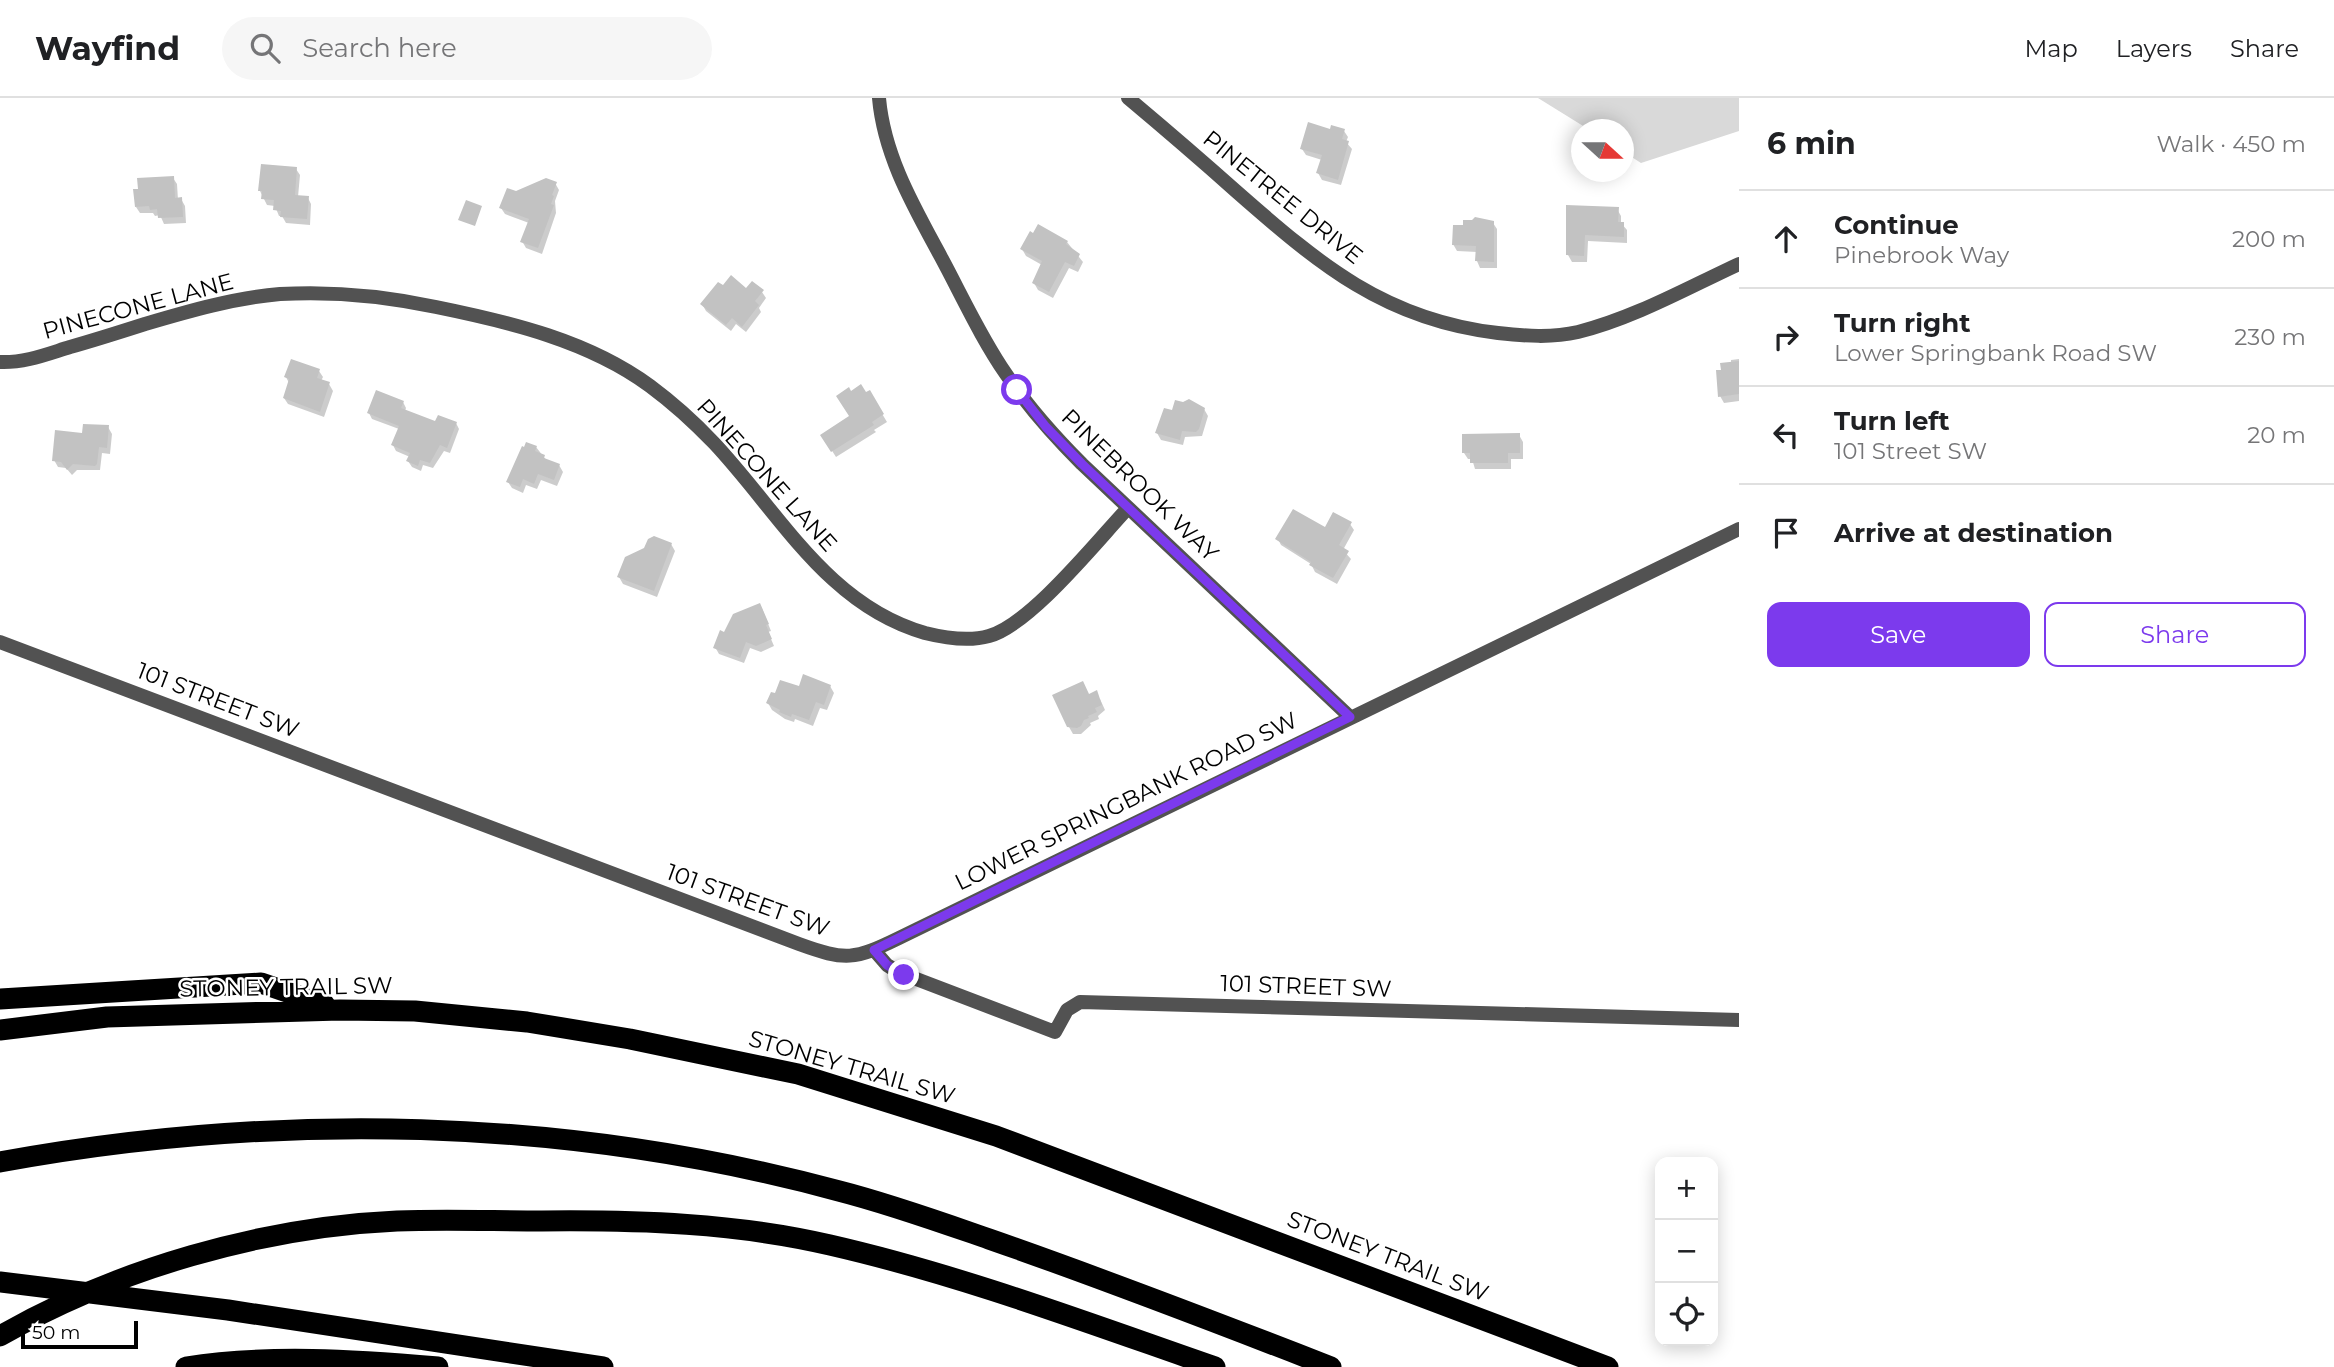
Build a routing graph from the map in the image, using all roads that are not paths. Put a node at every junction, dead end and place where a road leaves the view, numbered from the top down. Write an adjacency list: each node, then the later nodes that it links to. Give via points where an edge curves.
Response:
1 (879, 98): 5 (street, PINEBROOK WAY, via 890,150 905,188 993,355 1046,427)
2 (1128, 98): 3 (street, PINETREE DRIVE, via 1325,266 1385,301 1462,327 1537,337 1576,333 1630,314)
3 (1739, 264)
4 (0, 362): 5 (street, PINECONE LANE, via 28,360 183,313 278,294 393,299 503,323 595,353 649,386 715,444 841,589 900,624 952,639 989,636 1017,623)
5 (1128, 508): 8 (street, PINEBROOK WAY)
6 (1739, 529): 8 (street, LOWER SPRINGBANK ROAD SW)
7 (0, 642): 9 (street, 101 STREET SW, via 830,955 854,957)
8 (1350, 717): 9 (street, LOWER SPRINGBANK ROAD SW)
9 (874, 950): 12 (street, 101 STREET SW, via 898,972 1055,1032 1067,1010 1080,1002)
10 (0, 999): 11 (highway, via 261,983)
11 (340, 1010): 13 (highway, STONEY TRAIL SW, via 107,1017); 22 (highway, STONEY TRAIL SW, via 415,1011 527,1022 798,1074 996,1136)
12 (1739, 1020)
13 (0, 1030)
14 (0, 1162): 21 (highway, via 201,1134 396,1128 487,1131 710,1161 839,1191 1100,1278)
15 (0, 1282): 19 (highway, via 229,1310)
16 (0, 1336): 20 (highway, via 104,1285 216,1248 395,1221 587,1220 728,1226 830,1244 979,1286)
17 (187, 1367): 18 (highway, via 225,1361 368,1361)
18 (439, 1367)
19 (603, 1367)
20 (1215, 1367)
21 (1331, 1367)
22 (1608, 1367)

